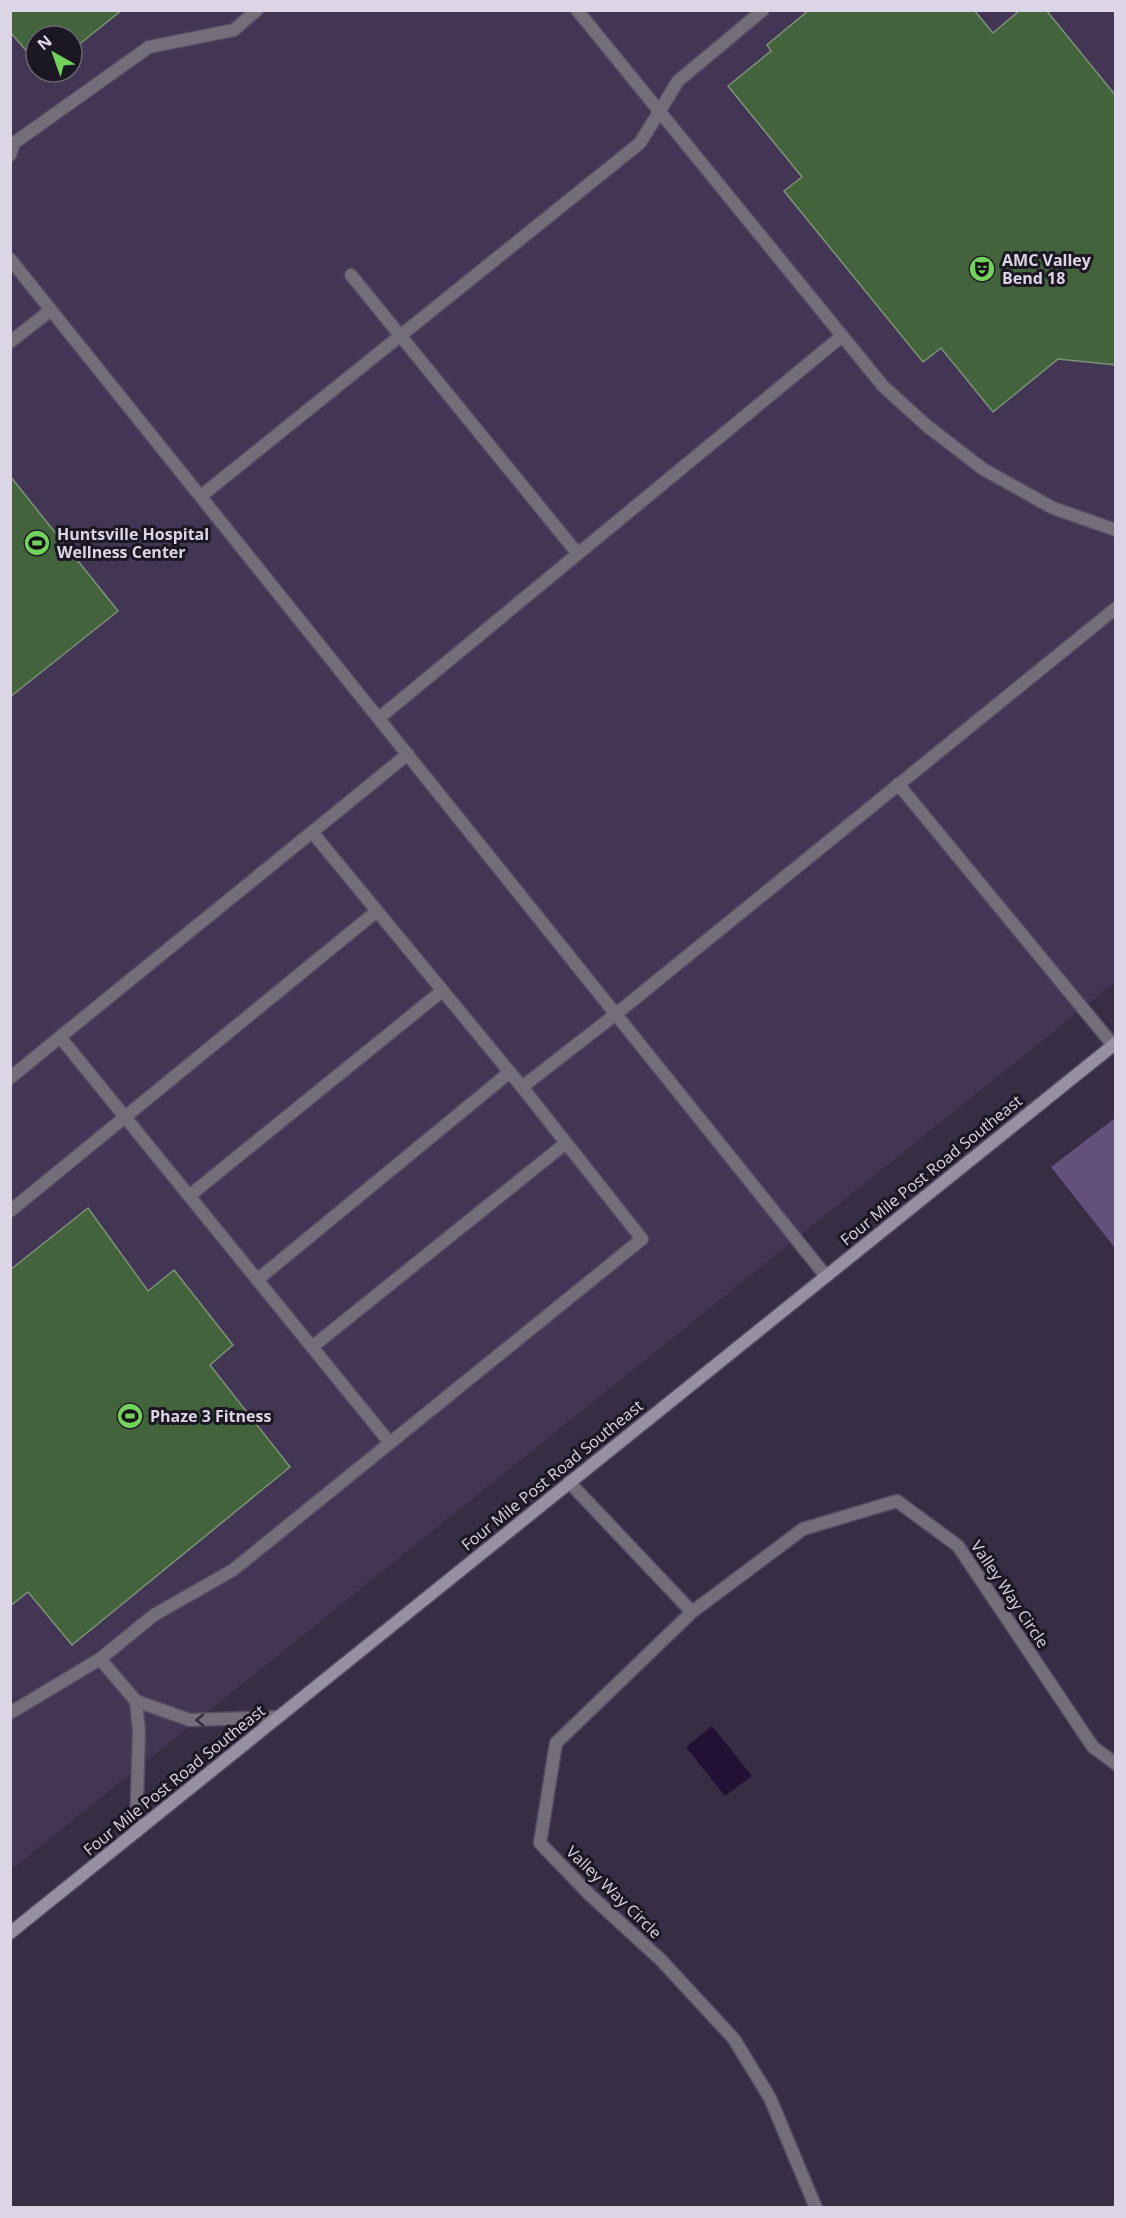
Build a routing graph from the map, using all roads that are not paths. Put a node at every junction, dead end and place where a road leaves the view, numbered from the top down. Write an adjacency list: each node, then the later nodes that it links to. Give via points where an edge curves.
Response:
1 (257, 10): 5 (street, via 234,30 149,47 14,143)
2 (578, 10): 4 (street)
3 (763, 10): 4 (street, via 678,81)
4 (659, 111): 9 (street, via 640,143); 10 (street)
5 (10, 155)
6 (10, 259): 8 (street)
7 (351, 275): 9 (street)
8 (51, 310): 11 (street); 12 (street)
9 (400, 336): 12 (street); 14 (street)
10 (842, 336): 13 (street, via 883,386 927,426 983,468 1053,508); 14 (street)
11 (10, 342)
12 (201, 496): 16 (street)
13 (1116, 530)
14 (578, 554): 16 (street)
15 (1116, 608): 18 (street)
16 (379, 718): 17 (street)
17 (408, 754): 19 (street); 22 (street)
18 (898, 784): 22 (street); 24 (street)
19 (312, 832): 20 (street); 23 (street)
20 (377, 911): 21 (street); 28 (street)
21 (442, 991): 25 (street); 30 (street)
22 (616, 1014): 27 (street); 32 (street)
23 (60, 1037): 26 (street); 28 (street)
24 (1114, 1044): 32 (main road, Four Mile Post Road Southeast)
25 (510, 1072): 27 (street); 33 (street)
26 (10, 1078)
27 (522, 1087): 29 (street)
28 (125, 1117): 30 (street); 31 (street)
29 (566, 1143): 34 (street); 35 (street, via 642,1239)
30 (189, 1197): 33 (street)
31 (10, 1211)
32 (825, 1275): 36 (main road, Four Mile Post Road Southeast)
33 (257, 1280): 34 (street)
34 (312, 1347): 35 (street)
35 (390, 1443): 38 (street, via 233,1570 154,1615)
36 (569, 1482): 37 (street); 41 (main road, Four Mile Post Road Southeast)
37 (692, 1612): 42 (street, Valley Way Circle, via 803,1529 897,1501 958,1546 1093,1747); 45 (street, Valley Way Circle, via 556,1743 540,1844 661,1959 734,2039 770,2098)
38 (100, 1659): 39 (street); 40 (street)
39 (136, 1701): 41 (street, one-way to 39, via 190,1720); 43 (street)
40 (10, 1713)
41 (279, 1717): 43 (main road, Four Mile Post Road Southeast)
42 (1116, 1764)
43 (136, 1832): 44 (main road, Four Mile Post Road Southeast)
44 (10, 1933)
45 (816, 2208)

